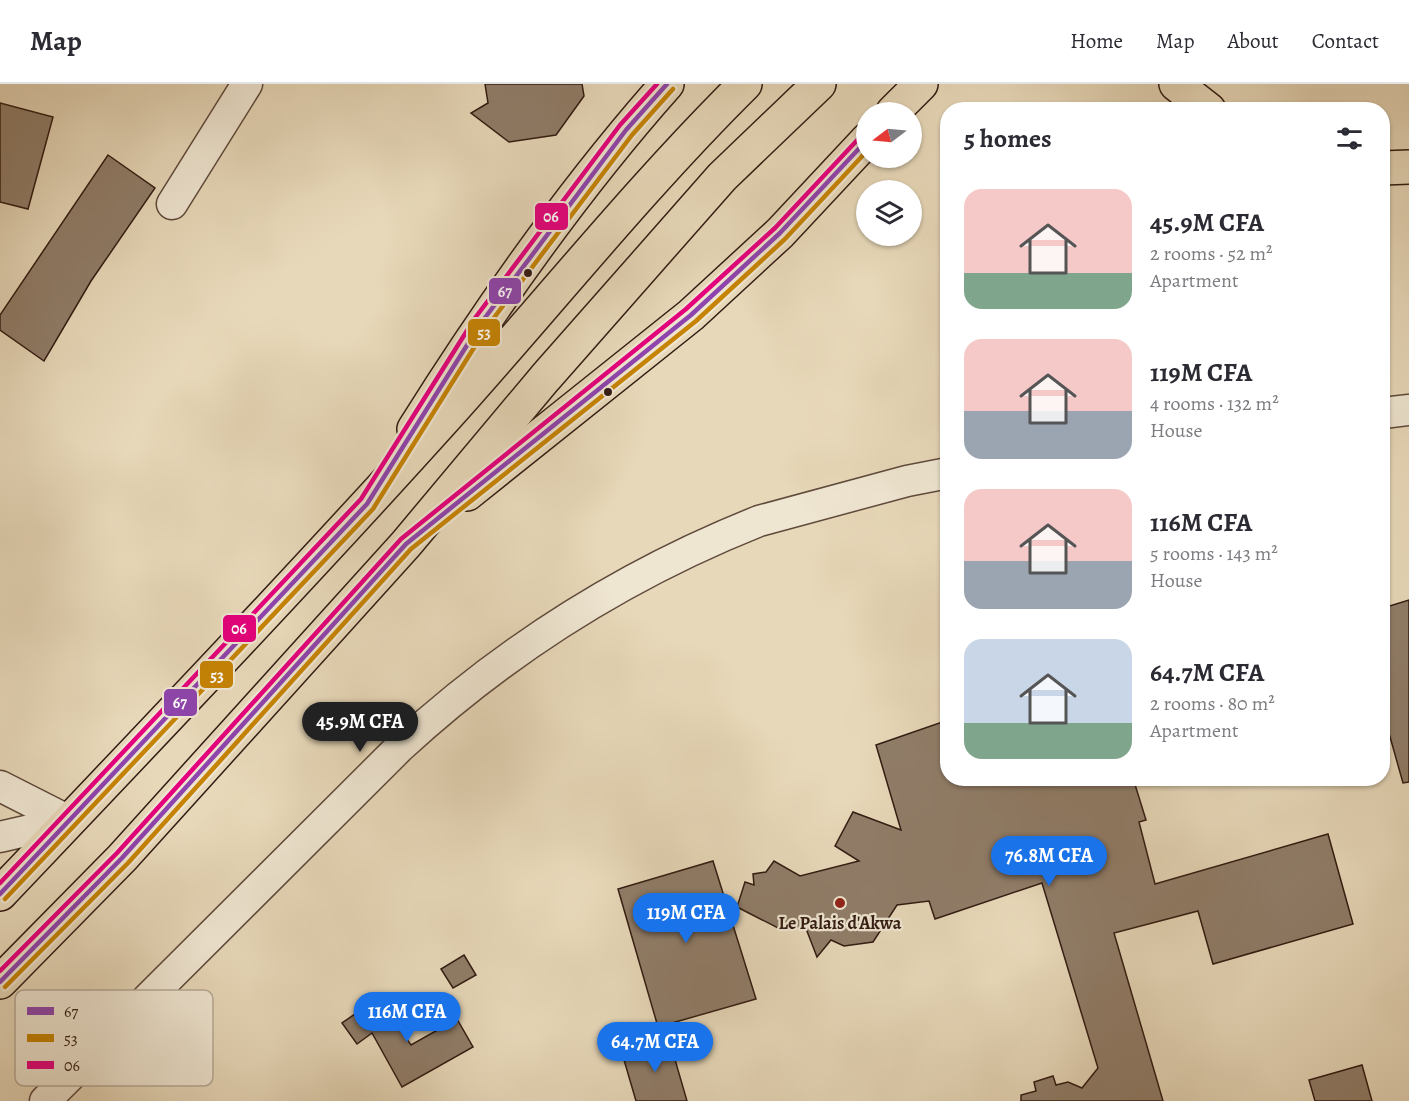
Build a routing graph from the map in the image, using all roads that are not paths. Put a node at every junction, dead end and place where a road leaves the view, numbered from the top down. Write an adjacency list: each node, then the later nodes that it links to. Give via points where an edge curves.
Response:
1 (247, 84): 12 (street)
2 (667, 84): 16 (main road, via 626,130 481,323)
3 (745, 84): 16 (main road, via 684,144)
4 (819, 84): 17 (main road, via 722,177)
5 (921, 84): 7 (main road)
6 (1176, 84): 8 (main road)
7 (903, 102)
8 (1199, 102)
9 (856, 152): 17 (main road, via 780,233 691,315)
10 (1409, 167): 11 (main road)
11 (1390, 168)
12 (172, 204)
13 (1409, 410): 14 (street)
14 (1390, 412)
15 (940, 475): 23 (street, via 759,521 638,576 535,639 437,713)
16 (367, 504): 19 (main road)
17 (406, 544): 22 (main road, via 122,858)
18 (0, 786): 19 (street)
19 (69, 821): 20 (street); 21 (main road)
20 (0, 837)
21 (0, 894)
22 (0, 982)
23 (157, 990)
24 (60, 1086): 25 (street)
25 (45, 1101)

